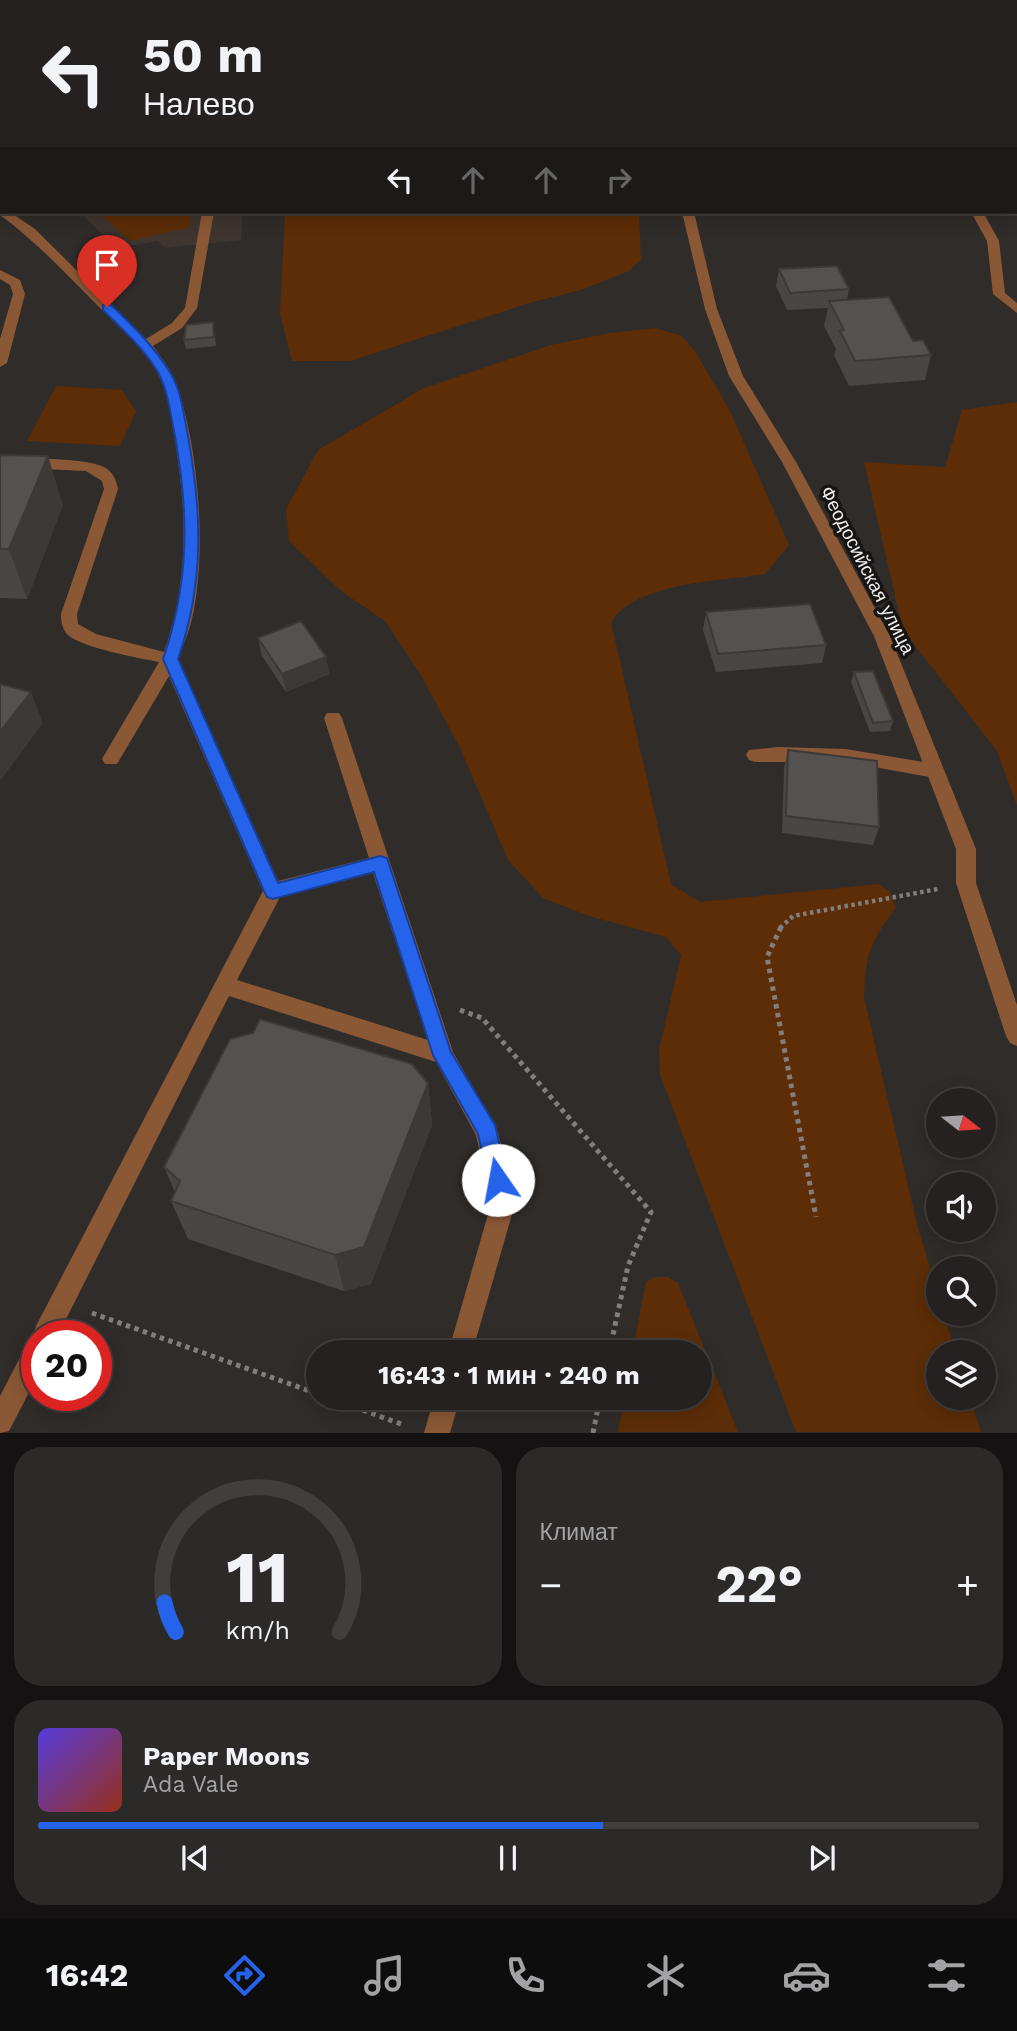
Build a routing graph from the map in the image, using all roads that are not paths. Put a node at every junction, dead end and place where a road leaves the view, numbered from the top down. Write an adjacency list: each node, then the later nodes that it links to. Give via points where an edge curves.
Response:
1 (5, 214): 7 (street, via 31,232)
2 (208, 214): 7 (street, via 191,308 172,330)
3 (688, 214): 14 (street, Феодосийская улица, via 711,309 736,376 789,462 882,636)
4 (978, 214): 6 (street, via 993,242 999,294)
5 (0, 274): 8 (street, via 16,283 19,294)
6 (1017, 309)
7 (145, 345): 10 (street, via 173,392 188,473 193,539 189,587)
8 (0, 363)
9 (0, 462): 10 (street, via 87,467 109,479 111,489 69,624 87,637)
10 (170, 659): 13 (street); 16 (street)
11 (334, 718): 15 (street)
12 (755, 755): 14 (street, via 827,753)
13 (111, 760)
14 (935, 771): 18 (street, Феодосийская улица, via 966,849 966,883)
15 (380, 863): 16 (street); 19 (street)
16 (273, 891): 17 (street)
17 (224, 985): 19 (street); 20 (street)
18 (1017, 1036)
19 (443, 1055): 21 (street, via 487,1132 503,1204)
20 (52, 1320)
21 (464, 1340)
22 (21, 1382): 24 (street)
23 (439, 1410): 25 (street)
24 (0, 1422)
25 (425, 1430)

